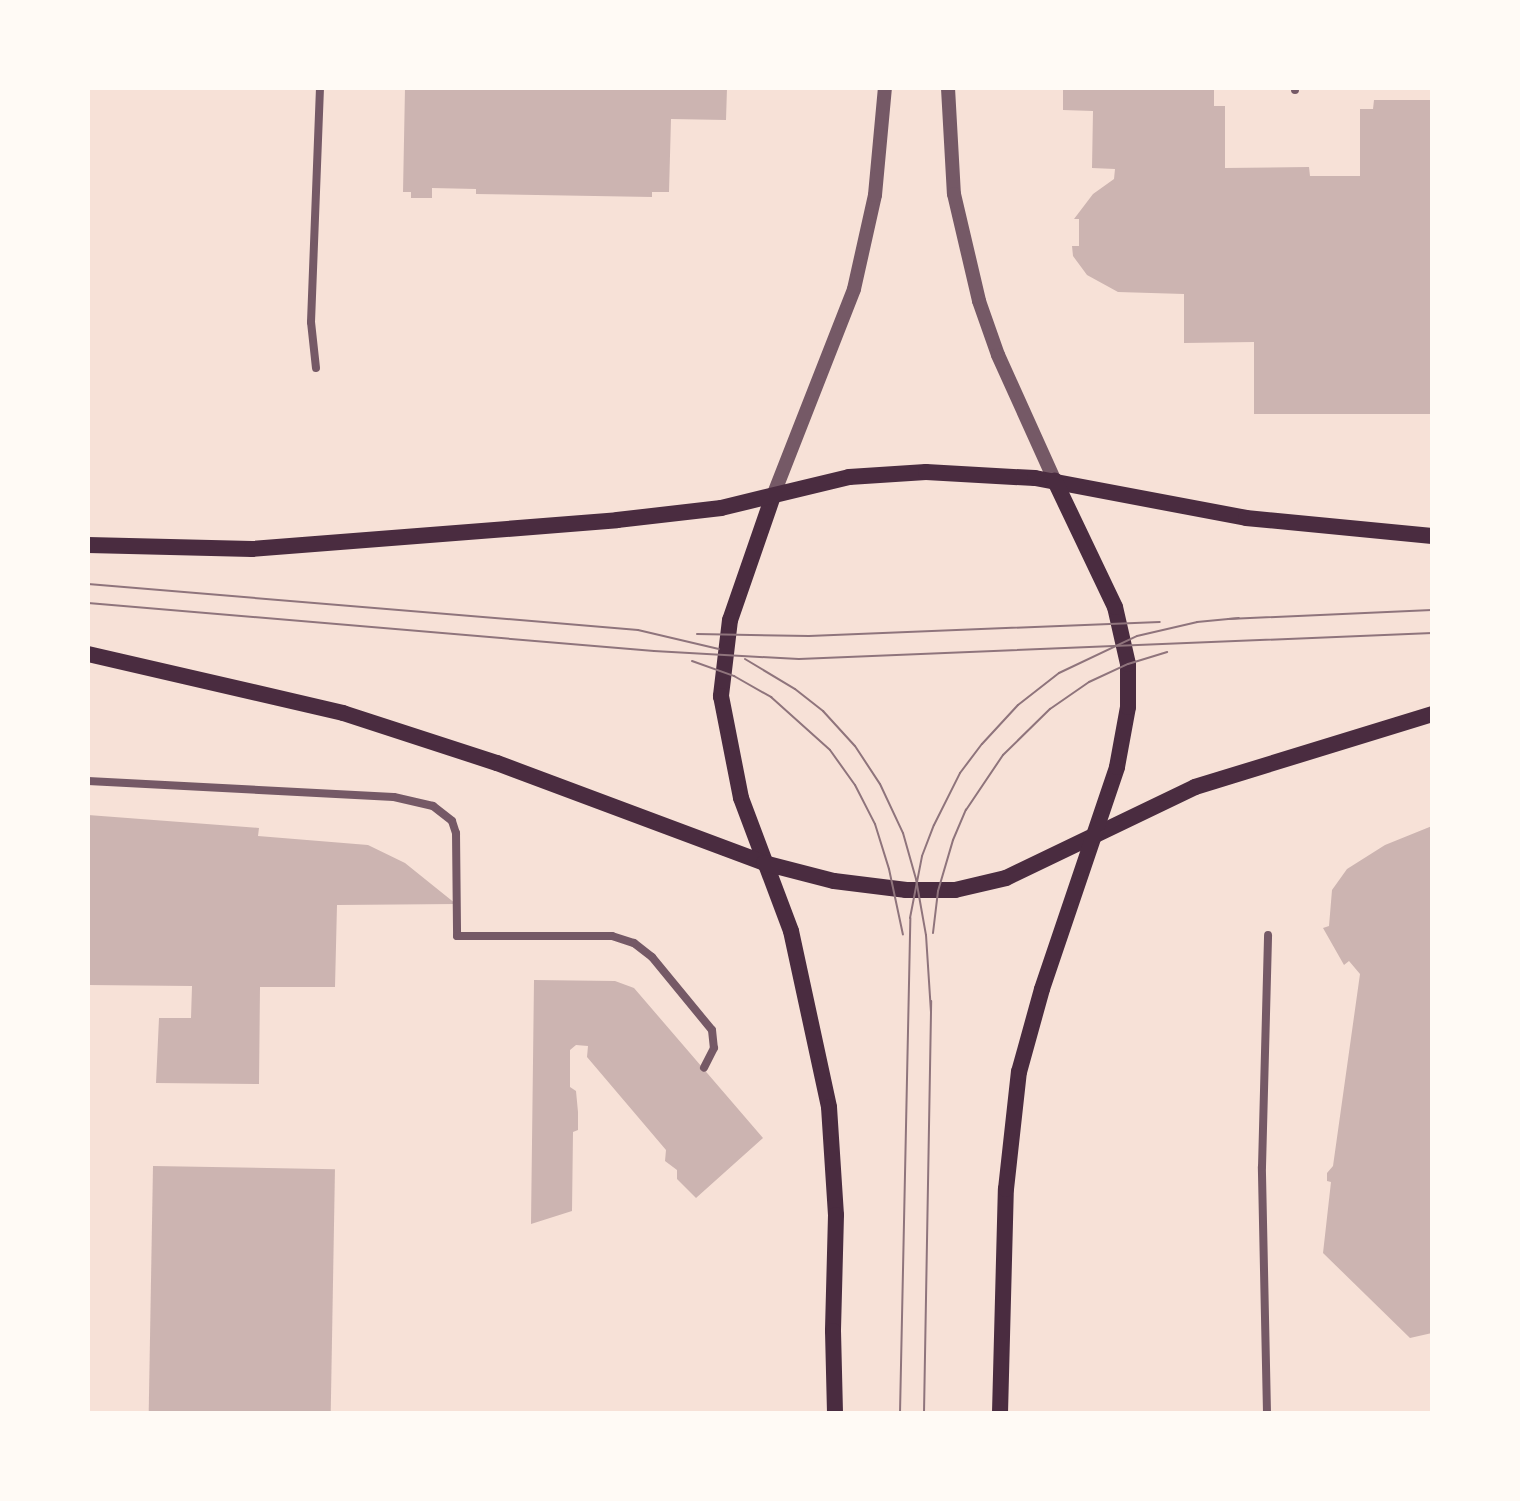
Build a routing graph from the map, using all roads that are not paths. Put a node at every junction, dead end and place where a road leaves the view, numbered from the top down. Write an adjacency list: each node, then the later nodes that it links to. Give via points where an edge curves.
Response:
1 (320, 88): 4 (street, via 311,322)
2 (885, 88): 6 (street, via 875,195 854,289)
3 (948, 88): 5 (street, via 951,165 972,275 987,329)
4 (316, 368)
5 (1055, 481): 6 (main road, via 886,473); 7 (main road, via 1246,518); 12 (main road, via 1115,607 1128,664 1123,744)
6 (773, 496): 8 (main road, via 667,516 252,549); 13 (main road, via 730,620 721,696 732,765)
7 (1432, 536)
8 (88, 545)
9 (88, 654): 13 (main road, via 301,701 424,738)
10 (1432, 714): 12 (main road, via 1208,782)
11 (88, 781): 15 (street, via 394,797 433,806 452,821 456,833 457,936 612,936 634,943 652,957 712,1030 714,1048)
12 (1095, 836): 13 (main road, via 1019,873 955,890 861,885); 17 (main road, via 1033,1019 1014,1101 1006,1189)
13 (764, 863): 16 (main road, via 791,931 829,1107 835,1201)
14 (1268, 935): 18 (street, via 1262,1167)
15 (704, 1068)
16 (835, 1413)
17 (1000, 1413)
18 (1267, 1413)

